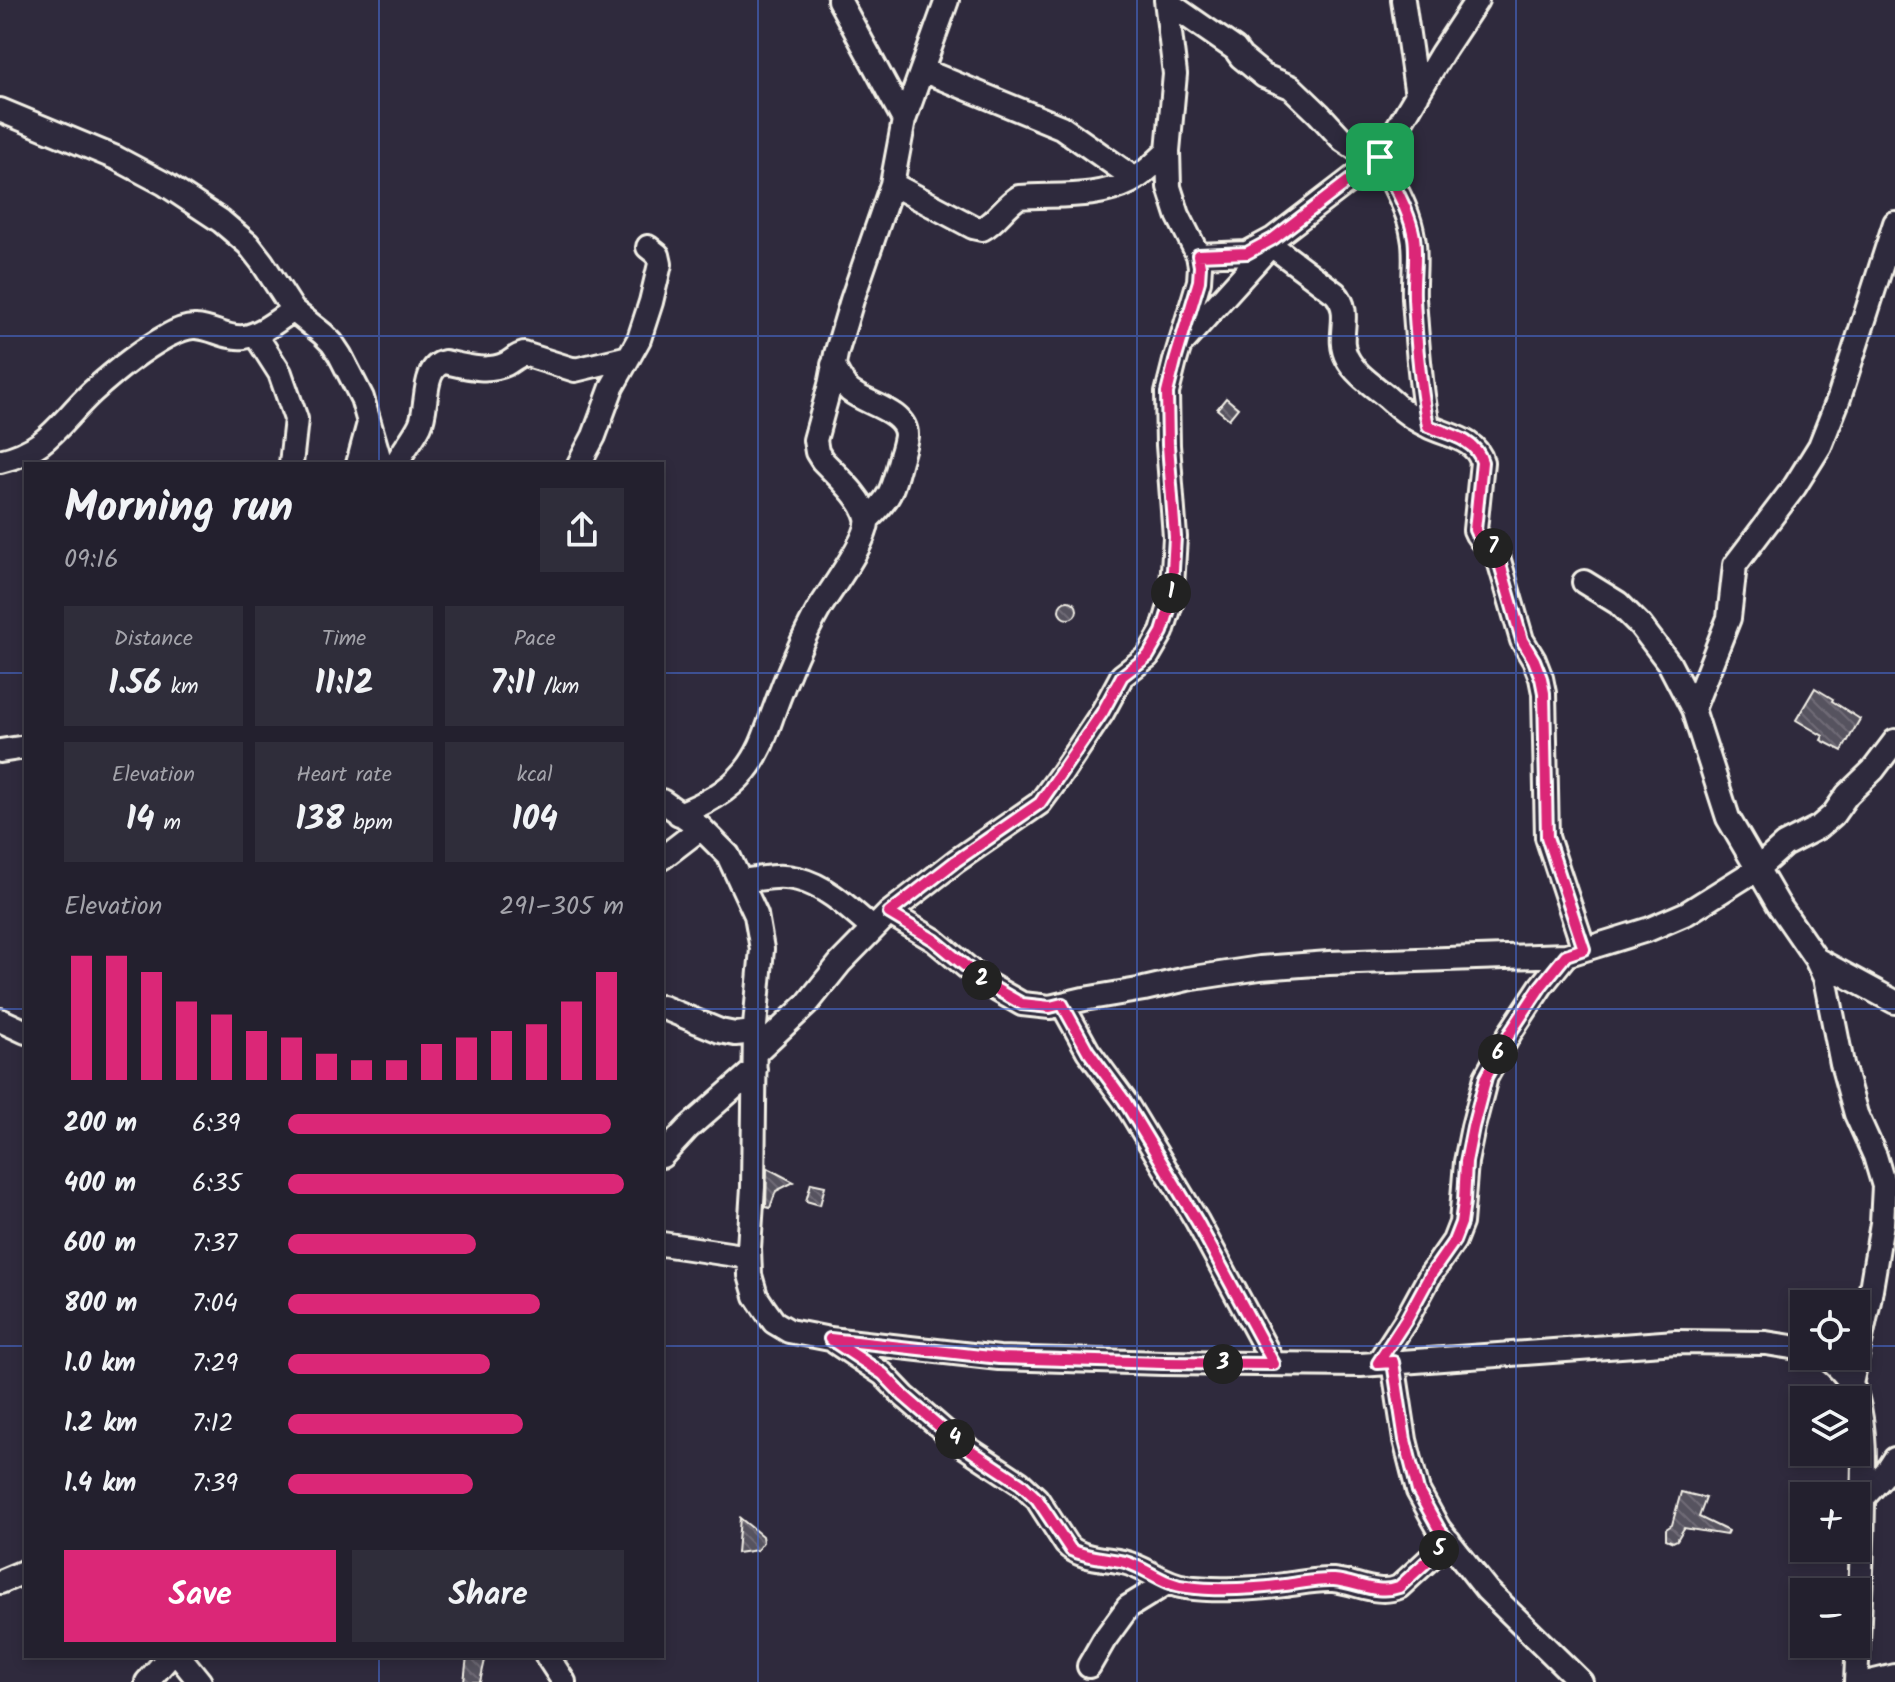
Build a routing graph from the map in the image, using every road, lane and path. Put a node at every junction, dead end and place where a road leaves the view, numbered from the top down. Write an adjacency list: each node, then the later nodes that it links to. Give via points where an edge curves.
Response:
1 (839, 0): 9 (street)
2 (947, 0): 6 (street)
3 (1403, 0): 7 (street)
4 (1477, 0): 7 (street)
5 (1167, 1): 10 (street, via 1175,74); 11 (street, via 1264,76 1291,87 1343,140)
6 (922, 70): 9 (street); 12 (street, via 1061,127)
7 (1417, 96): 11 (street)
8 (0, 110): 18 (street, via 116,158 221,221 248,244)
9 (904, 120): 13 (street)
10 (1168, 151): 12 (street); 17 (street, via 1169,187)
11 (1380, 157): 15 (street); 24 (street, via 1414,238 1420,382)
12 (1135, 179): 13 (street, via 1095,193 1019,197 982,229)
13 (892, 184): 22 (street)
14 (1895, 223): 34 (street, via 1820,446 1735,565 1729,618)
15 (1272, 242): 17 (street, via 1247,253); 20 (street); 24 (street, via 1340,299 1350,363 1397,407)
16 (648, 247): 21 (street, via 660,264)
17 (1198, 255): 20 (street, via 1199,281)
18 (293, 310): 19 (street); 23 (street, via 332,343)
19 (255, 334): 25 (street, via 238,337 195,327 165,337 93,391); 27 (street, via 280,373 296,419)
20 (1179, 347): 43 (street, via 1167,393 1175,537 1171,603 1162,632 1148,656 1122,676 1040,803)
21 (629, 357): 30 (street, via 575,370 524,354 495,368 439,363 429,379 423,419); 31 (street)
22 (833, 365): 32 (street, via 815,447); 32 (street, via 849,391 892,413 906,432 889,496)
23 (369, 421): 28 (street); 29 (street)
24 (1428, 426): 44 (street, via 1469,443 1482,462 1475,530 1498,557 1522,640 1541,678 1547,837)
25 (47, 454): 26 (street)
26 (0, 461)
27 (291, 462)
28 (359, 462)
29 (380, 462)
30 (397, 462)
31 (580, 462)
32 (868, 519): 38 (street, via 864,537 818,612 762,745 745,772 709,802)
33 (1584, 582): 34 (street, via 1618,603 1640,625 1669,663)
34 (1693, 709): 41 (street, via 1728,818)
35 (1895, 741): 41 (street, via 1833,815)
36 (24, 747): 37 (street)
37 (0, 751)
38 (671, 808): 39 (street)
39 (701, 828): 40 (street); 42 (street, via 728,855)
40 (664, 856)
41 (1757, 869): 44 (street, via 1687,913); 45 (street)
42 (740, 881): 43 (street, via 797,879); 51 (street, via 756,915 762,949)
43 (881, 921): 47 (street, via 934,940 987,984 1022,1004); 51 (street, via 807,1004)
44 (1575, 952): 47 (street, via 1260,968); 57 (street, via 1541,986 1486,1077 1466,1162 1461,1223)
45 (1816, 959): 46 (street); 60 (street, via 1856,1114 1884,1186 1869,1301)
46 (1895, 1002)
47 (1062, 1004): 58 (street, via 1197,1221)
48 (664, 1008): 51 (street, via 735,1034)
49 (0, 1020): 50 (street)
50 (24, 1031)
51 (755, 1052): 52 (street); 54 (street)
52 (664, 1154)
53 (664, 1244): 54 (street)
54 (749, 1257): 55 (street, via 756,1296 774,1322 789,1331)
55 (830, 1339): 58 (street, via 999,1358); 68 (street, via 883,1374 955,1440 1020,1483 1071,1550 1142,1568)
56 (1790, 1347): 57 (street, via 1676,1342)
57 (1385, 1363): 58 (street); 64 (street, via 1418,1491)
58 (1274, 1364)
59 (1840, 1370): 60 (street)
60 (1851, 1384): 62 (street, via 1864,1448)
61 (1895, 1459): 63 (street)
62 (1863, 1482)
63 (1870, 1490)
64 (1449, 1541): 68 (street, via 1389,1591 1334,1580 1222,1588); 77 (street, via 1487,1590)
65 (1861, 1562): 78 (street)
66 (24, 1572): 67 (street)
67 (0, 1582)
68 (1167, 1583): 72 (street, via 1128,1607)
69 (168, 1658): 74 (street)
70 (181, 1658): 75 (street)
71 (548, 1658): 76 (street)
72 (1089, 1666)
73 (1895, 1676): 79 (street)
74 (147, 1682)
75 (200, 1682)
76 (564, 1682)
77 (1581, 1682)
78 (1856, 1682)
79 (1870, 1682)

